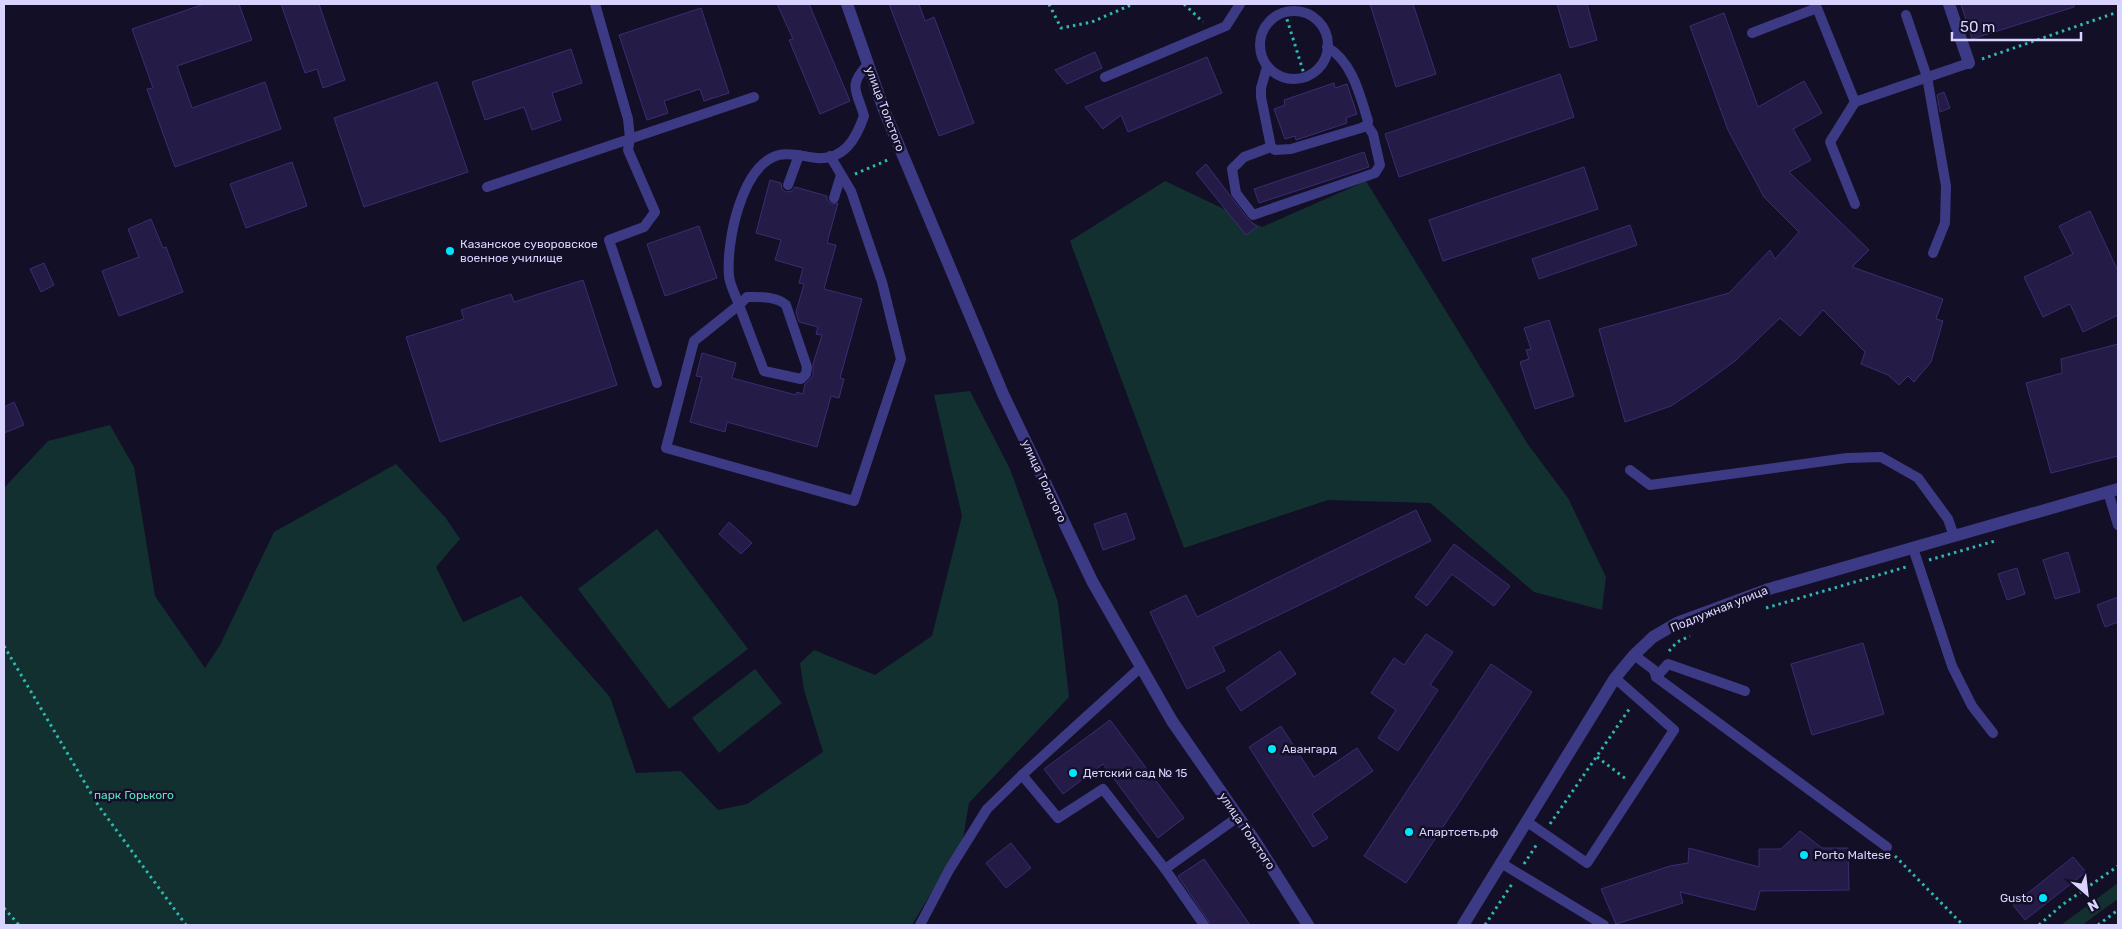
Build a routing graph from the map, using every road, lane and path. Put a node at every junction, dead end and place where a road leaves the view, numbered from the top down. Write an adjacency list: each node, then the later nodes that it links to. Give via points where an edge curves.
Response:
1 (595, 4): 23 (lane, via 628,119)
2 (847, 4): 15 (street, улица Толстого)
3 (1049, 4): 4 (path, via 1061,28 1092,22)
4 (1133, 4)
5 (1184, 4): 11 (path)
6 (1240, 4): 11 (lane, via 1226,26)
7 (1948, 4): 14 (street)
8 (1284, 8): 13 (lane, via 1313,18 1326,33); 16 (lane, via 1261,35 1261,52); 18 (path)
9 (2118, 12): 14 (path)
10 (1906, 15): 19 (lane)
11 (1213, 31): 17 (lane)
12 (1752, 33): 21 (lane, via 1817,8)
13 (1327, 47): 18 (lane, via 1323,62); 22 (lane, via 1350,71)
14 (1969, 63): 19 (lane)
15 (868, 64): 26 (lane, via 858,76 854,88 864,116 862,121 852,144 840,154); 49 (street, улица Толстого, via 884,110 1003,394 1092,581)
16 (1267, 67): 18 (lane, via 1286,78); 24 (lane, via 1261,97)
17 (1105, 77)
18 (1305, 77)
19 (1927, 78): 21 (lane); 34 (lane, via 1946,186 1944,223)
20 (754, 97): 23 (lane)
21 (1855, 102): 33 (lane, via 1830,142)
22 (1367, 125): 24 (lane, via 1291,149 1275,150); 24 (lane, via 1373,134 1380,165 1375,173 1253,215 1236,193 1232,170 1244,157)
23 (630, 138): 31 (lane); 36 (lane, via 628,150 655,212 644,227 608,240)
24 (1270, 147)
25 (799, 155): 26 (lane); 30 (lane); 35 (lane, via 779,155 761,165 736,214 728,254 729,278)
26 (830, 156): 29 (lane)
27 (896, 157): 28 (path)
28 (856, 174)
29 (842, 175): 32 (lane); 35 (lane, via 851,191 882,282 901,359 854,501 666,448 694,341)
30 (788, 185)
31 (487, 187)
32 (834, 198)
33 (1855, 204)
34 (1933, 253)
35 (739, 305): 35 (lane, via 764,371 801,379 807,367 786,304 765,297 747,296)
36 (657, 383)
37 (1630, 470): 40 (lane, via 1650,486 1847,458 1881,457 1918,478 1948,519)
38 (2113, 491): 39 (lane); 40 (street, Подлужная улица)
39 (2118, 525)
40 (1954, 536): 42 (street, Подлужная улица)
41 (2001, 540): 43 (path)
42 (1913, 548): 43 (lane); 48 (street, Подлужная улица, via 1769,589 1677,623 1653,637)
43 (1918, 564): 44 (path); 54 (lane, via 1952,666 1972,706)
44 (1757, 610)
45 (1692, 635): 50 (path, via 1677,642)
46 (4, 646): 47 (path)
47 (5, 651): 67 (path, via 98,806)
48 (1634, 655): 50 (lane); 51 (street, Подлужная улица)
49 (1141, 667): 55 (lane); 56 (street, улица Толстого, via 1172,720)
50 (1655, 673): 52 (lane, via 1668,664); 59 (lane)
51 (1615, 678): 53 (lane); 57 (street, Подлужная улица)
52 (1745, 692)
53 (1638, 697): 58 (path); 58 (lane, via 1674,730 1587,863)
54 (1992, 733)
55 (1022, 774): 62 (lane, via 1058,818 1104,789); 68 (lane, via 987,809)
56 (1238, 817): 62 (lane); 70 (street, улица Толстого)
57 (1526, 821): 58 (lane); 60 (street, Подлужная улица)
58 (1544, 833): 63 (path)
59 (1887, 847): 74 (path)
60 (1501, 863): 63 (lane); 71 (street, Подлужная улица)
61 (2118, 868): 75 (path, via 2062,905)
62 (1165, 869): 69 (lane)
63 (1518, 873): 72 (path); 73 (lane)
64 (4, 908): 66 (path)
65 (2118, 910): 76 (path)
66 (19, 925)
67 (186, 925)
68 (920, 925)
69 (1204, 925)
70 (1308, 925)
71 (1463, 925)
72 (1485, 925)
73 (1604, 925)
74 (1963, 925)
75 (2039, 925)
76 (2098, 925)

